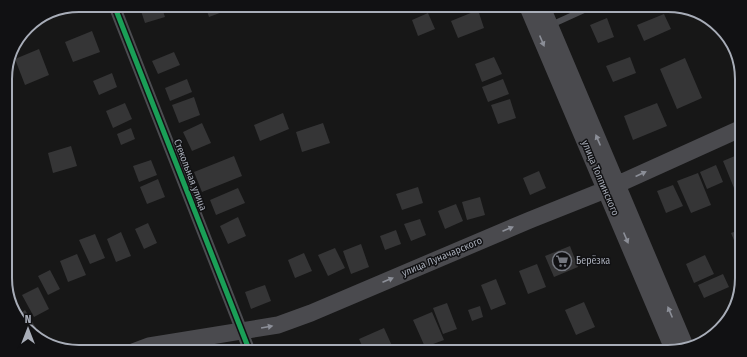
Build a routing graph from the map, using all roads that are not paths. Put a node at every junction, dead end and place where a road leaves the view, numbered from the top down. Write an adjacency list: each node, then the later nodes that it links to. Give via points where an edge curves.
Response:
1 (117, 12): 8 (street, Стекольная улица)
2 (530, 12): 7 (main road, улица Толпинского, one-way to 7)
3 (544, 12): 5 (main road, улица Толпинского)
4 (580, 12): 5 (lane)
5 (550, 26): 7 (main road, улица Толпинского, one-way to 5)
6 (735, 131): 7 (main road, улица Луначарского, one-way to 6)
7 (611, 188): 8 (main road, улица Луначарского, one-way to 7, via 278,325 312,313); 9 (main road, улица Толпинского, one-way to 7); 12 (main road, улица Толпинского, one-way to 12)
8 (242, 332): 10 (main road, улица Луначарского); 11 (street, Стекольная улица)
9 (684, 343)
10 (156, 345)
11 (247, 345)
12 (672, 345)

